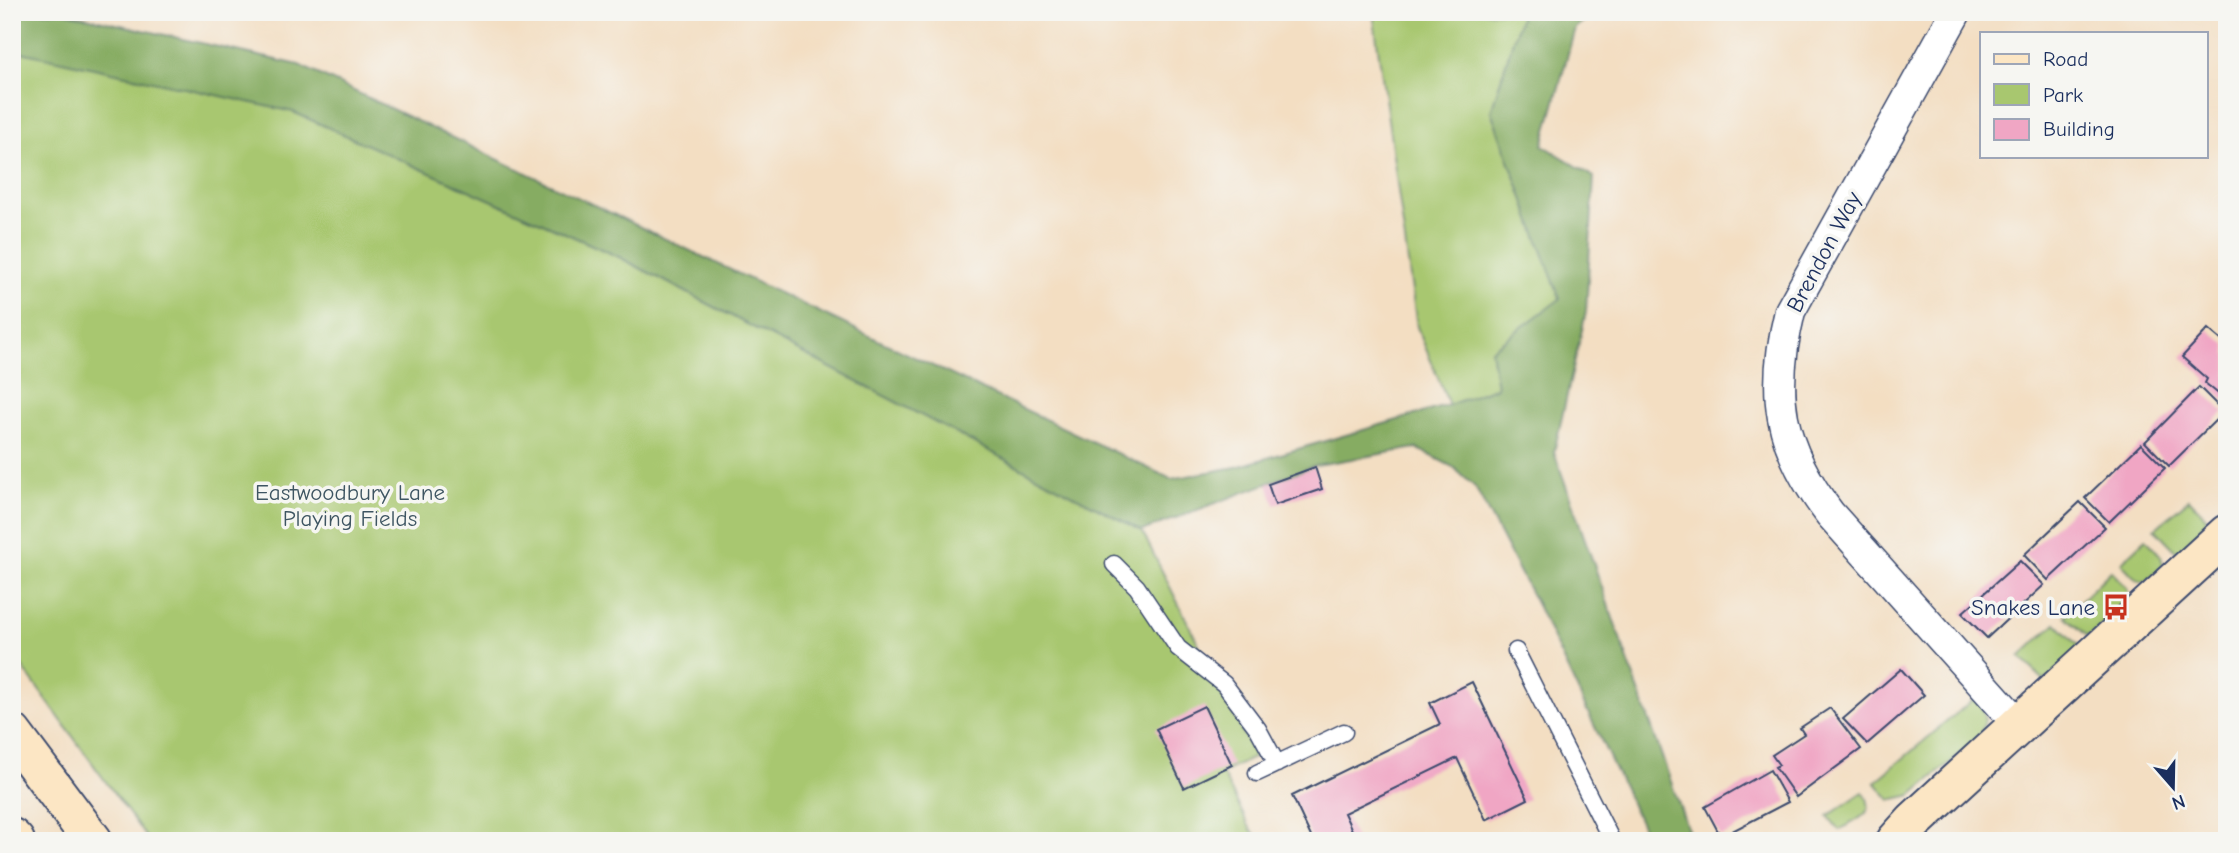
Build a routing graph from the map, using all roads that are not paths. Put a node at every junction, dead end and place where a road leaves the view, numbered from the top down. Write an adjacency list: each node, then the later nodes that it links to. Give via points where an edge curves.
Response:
1 (1956, 12): 5 (street, Brendon Way, via 1790,311 1782,342 1779,398 1785,429 1809,486)
2 (2227, 534): 5 (street)
3 (1114, 564): 8 (lane, via 1137,587 1178,648 1224,684)
4 (1516, 651): 11 (lane)
5 (2019, 725): 12 (street)
6 (1344, 732): 8 (lane)
7 (12, 733): 10 (street)
8 (1277, 764): 9 (lane)
9 (1257, 774)
10 (93, 841)
11 (1612, 841)
12 (1896, 841)

